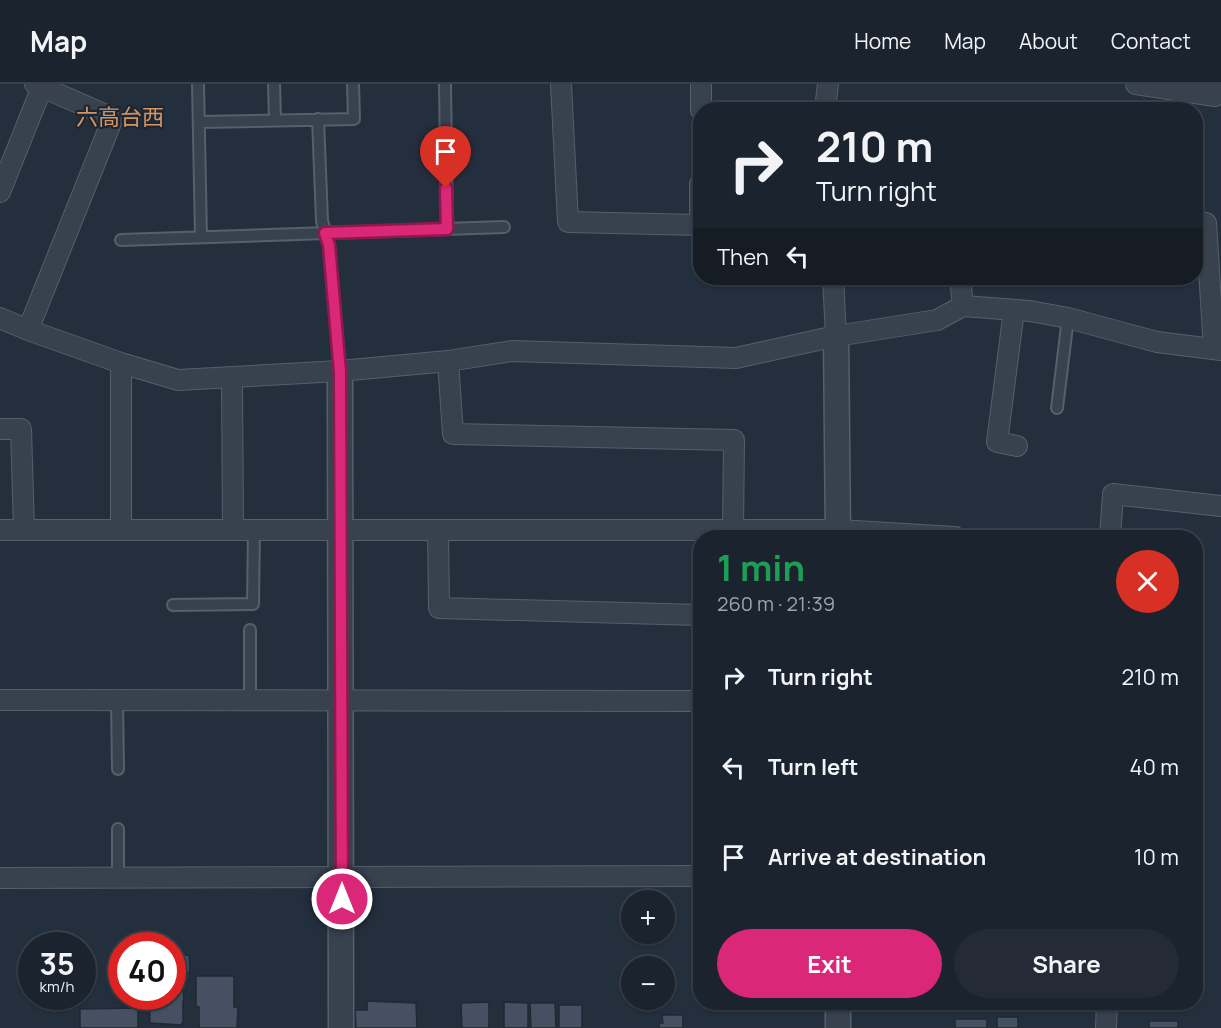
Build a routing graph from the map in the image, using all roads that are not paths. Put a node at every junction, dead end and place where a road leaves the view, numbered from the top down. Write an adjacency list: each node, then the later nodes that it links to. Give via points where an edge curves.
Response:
1 (198, 84): 15 (lane)
2 (274, 84): 14 (lane)
3 (352, 84): 13 (lane, via 354,119)
4 (445, 84): 21 (lane)
5 (561, 84): 19 (street, via 568,222)
6 (701, 84): 11 (street)
7 (828, 84): 12 (street)
8 (1136, 84): 9 (street, via 1215,96)
9 (1215, 84)
10 (45, 86): 16 (street); 31 (street, via 113,118)
11 (701, 102)
12 (826, 102)
13 (318, 119): 14 (lane); 22 (lane)
14 (275, 120): 15 (lane)
15 (199, 122): 23 (lane)
16 (7, 155): 17 (street)
17 (0, 192)
18 (1203, 222): 33 (street)
19 (693, 225)
20 (504, 227): 21 (lane)
21 (447, 229): 22 (lane)
22 (325, 233): 23 (lane); 36 (lane)
23 (201, 237): 24 (lane)
24 (121, 240)
25 (833, 285): 32 (street)
26 (961, 285): 27 (street)
27 (963, 306): 28 (street); 32 (street, via 937,320)
28 (1014, 310): 30 (street); 40 (street, via 996,442)
29 (0, 318): 31 (street)
30 (1068, 318): 33 (street, via 1157,342); 38 (lane)
31 (28, 330): 35 (street)
32 (836, 336): 34 (street, via 736,358 512,351); 50 (street)
33 (1217, 349)
34 (448, 361): 36 (street); 49 (street, via 453,434 734,440)
35 (121, 363): 37 (street, via 178,380); 44 (street)
36 (340, 372): 37 (street); 47 (street)
37 (232, 378): 45 (street)
38 (1057, 408)
39 (0, 429): 43 (street, via 21,429)
40 (1017, 446)
41 (1221, 506): 51 (street, via 1113,494)
42 (0, 530): 43 (street)
43 (24, 530): 44 (street)
44 (121, 530): 45 (street)
45 (233, 530): 46 (street)
46 (254, 530): 47 (street); 52 (lane, via 253,604)
47 (340, 530): 48 (street); 57 (street)
48 (438, 530): 49 (street); 53 (street, via 439,608)
49 (733, 530)
50 (838, 530)
51 (1110, 530)
52 (173, 605)
53 (693, 615)
54 (250, 630): 56 (lane)
55 (117, 699): 56 (street); 58 (street); 60 (lane)
56 (250, 699): 57 (street)
57 (342, 699): 59 (street); 65 (street)
58 (0, 700)
59 (693, 701)
60 (118, 770)
61 (118, 829): 62 (lane)
62 (118, 876): 64 (street); 65 (street)
63 (693, 876): 65 (street)
64 (0, 878)
65 (342, 878): 68 (street)
66 (838, 1010): 69 (street)
67 (1107, 1010): 70 (street)
68 (341, 1028)
69 (838, 1028)
70 (1106, 1028)

